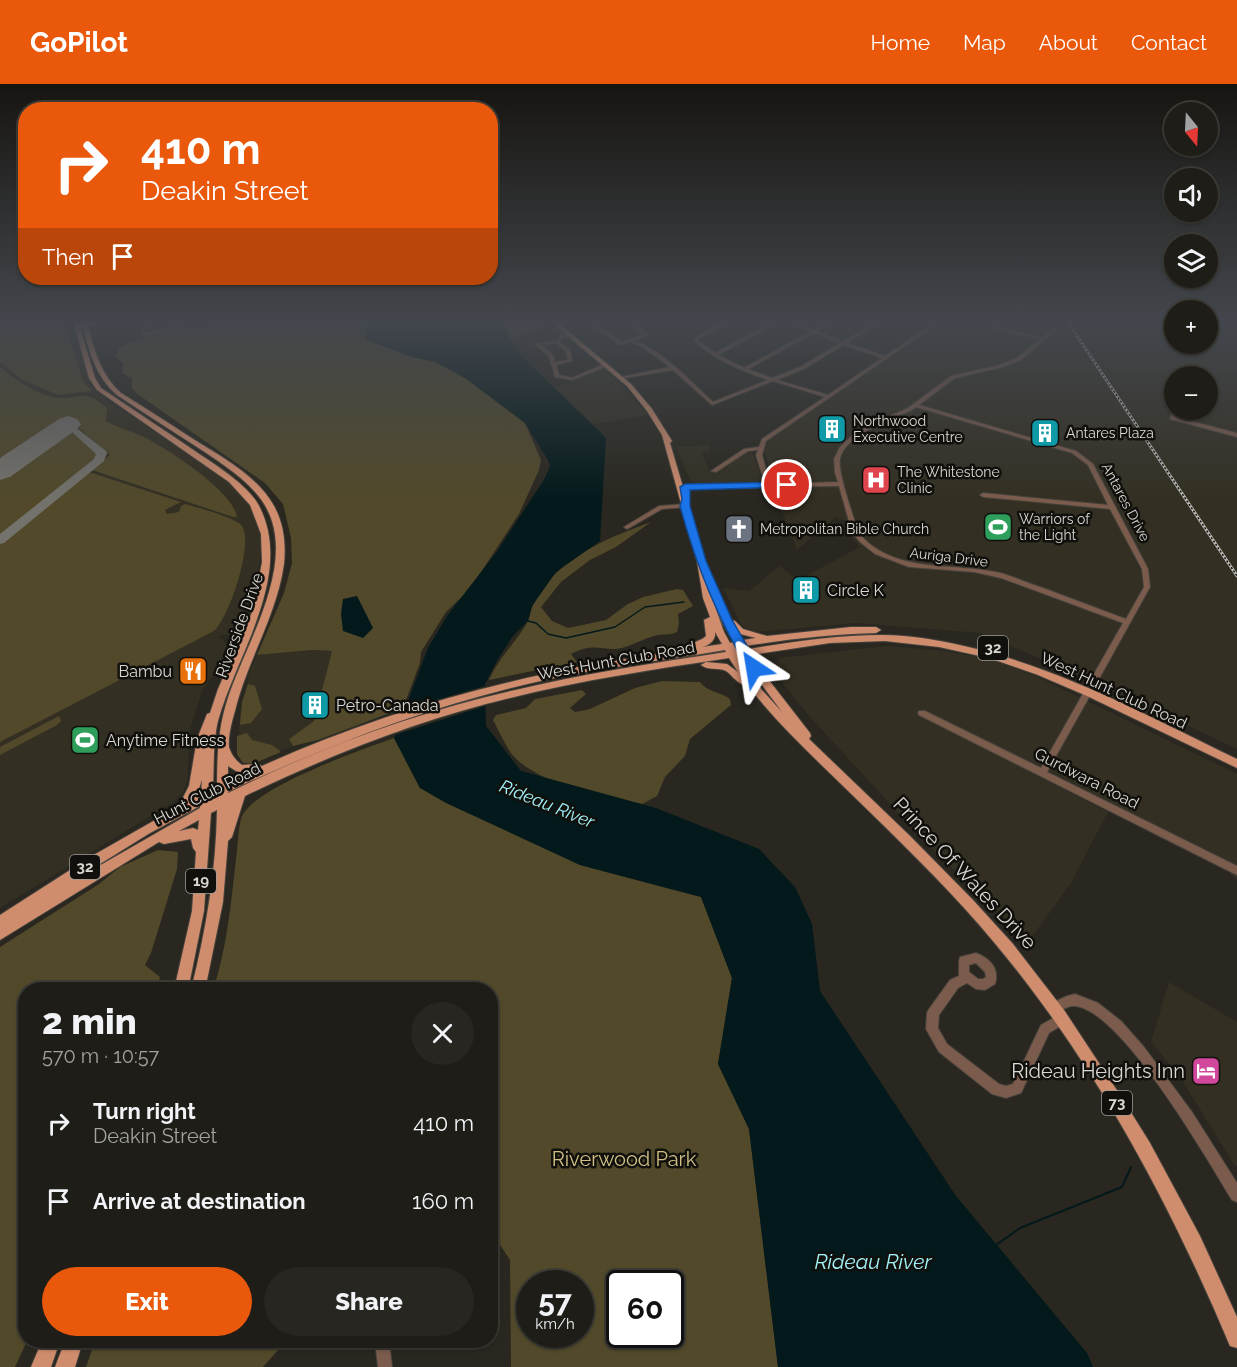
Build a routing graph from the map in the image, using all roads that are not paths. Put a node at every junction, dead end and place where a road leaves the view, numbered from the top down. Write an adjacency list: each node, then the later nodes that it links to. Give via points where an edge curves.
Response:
1 (94, 381): 34 (main road, Riverside Drive / 19, via 103,393 226,475 246,493 259,514 266,547 261,595)
2 (106, 381): 33 (main road, Riverside Drive / 19, via 245,476 273,510 280,540 278,575)
3 (624, 381): 17 (main road, Prince Of Wales Drive / 73, via 643,401 666,436)
4 (688, 381): 5 (street, via 712,404)
5 (773, 381)
6 (778, 381): 9 (street)
7 (850, 381): 9 (street)
8 (948, 381): 10 (street, Auriga Drive)
9 (828, 396): 13 (street, via 770,435)
10 (915, 405): 15 (street, Auriga Drive, via 859,432 846,443 837,462); 20 (street, Antares Drive, via 1082,455)
11 (1180, 420): 12 (street)
12 (1237, 435)
13 (760, 448): 14 (street, via 746,450); 16 (street)
14 (714, 471)
15 (841, 484): 16 (street); 25 (street, Auriga Drive, via 855,532 887,558 921,567 1003,576)
16 (768, 485): 17 (street)
17 (682, 487): 19 (main road, Prince Of Wales Drive / 73, via 687,499)
18 (983, 495): 20 (street)
19 (685, 506): 21 (street, via 662,507); 22 (main road, Prince Of Wales Drive / 73)
20 (1113, 507): 25 (street, Antares Drive, via 1147,576 1147,587)
21 (627, 527)
22 (701, 561): 23 (main road, Prince Of Wales Drive / 73); 24 (main road, Prince Of Wales Drive / 73)
23 (707, 600): 24 (main road); 29 (main road, Prince Of Wales Drive / 73); 31 (main road, via 711,635 705,643)
24 (720, 602): 26 (main road, via 740,631); 27 (main road, Prince Of Wales Drive / 73)
25 (1128, 622): 36 (street, Antares Drive)
26 (775, 638): 27 (main road, West Hunt Club Road / 32); 36 (main road, West Hunt Club Road / 32, via 847,630 942,637 1014,655)
27 (739, 644): 29 (main road, West Hunt Club Road / 32); 30 (main road, Prince Of Wales Drive / 73)
28 (781, 648): 30 (main road, West Hunt Club Road / 32); 36 (main road, West Hunt Club Road / 32, via 869,637 931,641 1011,660); 37 (main road, via 760,664)
29 (730, 651): 30 (main road, West Hunt Club Road / 32); 31 (main road, West Hunt Club Road / 32); 32 (main road, West Hunt Club Road / 32); 41 (main road, Prince Of Wales Drive / 73)
30 (745, 654): 37 (main road, Prince Of Wales Drive / 73)
31 (640, 660): 35 (main road, West Hunt Club Road / 32)
32 (594, 677): 35 (main road, West Hunt Club Road / 32); 41 (main road, via 708,664 723,666)
33 (240, 680): 34 (main road); 42 (main road, Riverside Drive / 19)
34 (226, 681): 39 (main road, Riverside Drive / 19)
35 (545, 682): 38 (main road, West Hunt Club Road / 32)
36 (1090, 689): 45 (main road, West Hunt Club Road / 32); 47 (main road, West Hunt Club Road / 32); 48 (street, Antares Drive)
37 (771, 691): 46 (main road, Prince Of Wales Drive / 73)
38 (444, 708): 43 (main road, Hunt Club Road / 32)
39 (214, 712): 51 (main road, Riverside Drive / 19); 53 (main road, via 202,735 195,789)
40 (922, 712): 48 (street, Gurdwara Road)
41 (774, 713): 46 (main road, Prince Of Wales Drive / 73)
42 (223, 743): 44 (main road, via 230,762 243,770); 50 (main road, Riverside Drive / 19)
43 (336, 746): 44 (main road, Hunt Club Road / 32); 49 (main road, Hunt Club Road / 32)
44 (295, 756): 50 (main road, Hunt Club Road / 32)
45 (1237, 757)
46 (824, 759): 63 (main road, Prince Of Wales Drive / 73, via 1003,942)
47 (1237, 764)
48 (1043, 772): 57 (street, Gurdwara Road)
49 (242, 792): 50 (main road, Hunt Club Road / 32); 55 (main road)
50 (223, 795): 51 (main road, Hunt Club Road / 32); 52 (main road, Hunt Club Road / 32); 55 (main road, Riverside Drive / 19)
51 (207, 797): 52 (main road, Riverside Drive / 19); 53 (main road, Hunt Club Road / 32)
52 (206, 810): 54 (main road, Hunt Club Road / 32); 56 (main road, Riverside Drive / 19)
53 (172, 815): 58 (main road, Hunt Club Road / 32)
54 (143, 845): 56 (main road, via 193,833 199,843); 59 (main road, Hunt Club Road / 32)
55 (222, 851): 62 (main road, Riverside Drive / 19, via 212,933)
56 (201, 863): 61 (main road, Riverside Drive / 19, via 198,911)
57 (1237, 871)
58 (0, 922)
59 (0, 934)
60 (966, 978): 63 (street, via 954,984 933,1013 932,1029 943,1048 996,1090 1017,1089 1045,1029)
61 (183, 982)
62 (200, 982)
63 (1058, 1013): 64 (street, via 1074,1000 1086,1003 1125,1034 1166,1085); 65 (main road, Prince Of Wales Drive / 73, via 1100,1072 1185,1222)
64 (1237, 1195)
65 (1237, 1339)
66 (48, 1348): 69 (main road)
67 (72, 1348): 70 (main road)
68 (383, 1348): 71 (street)
69 (41, 1367)
70 (65, 1367)
71 (385, 1367)

